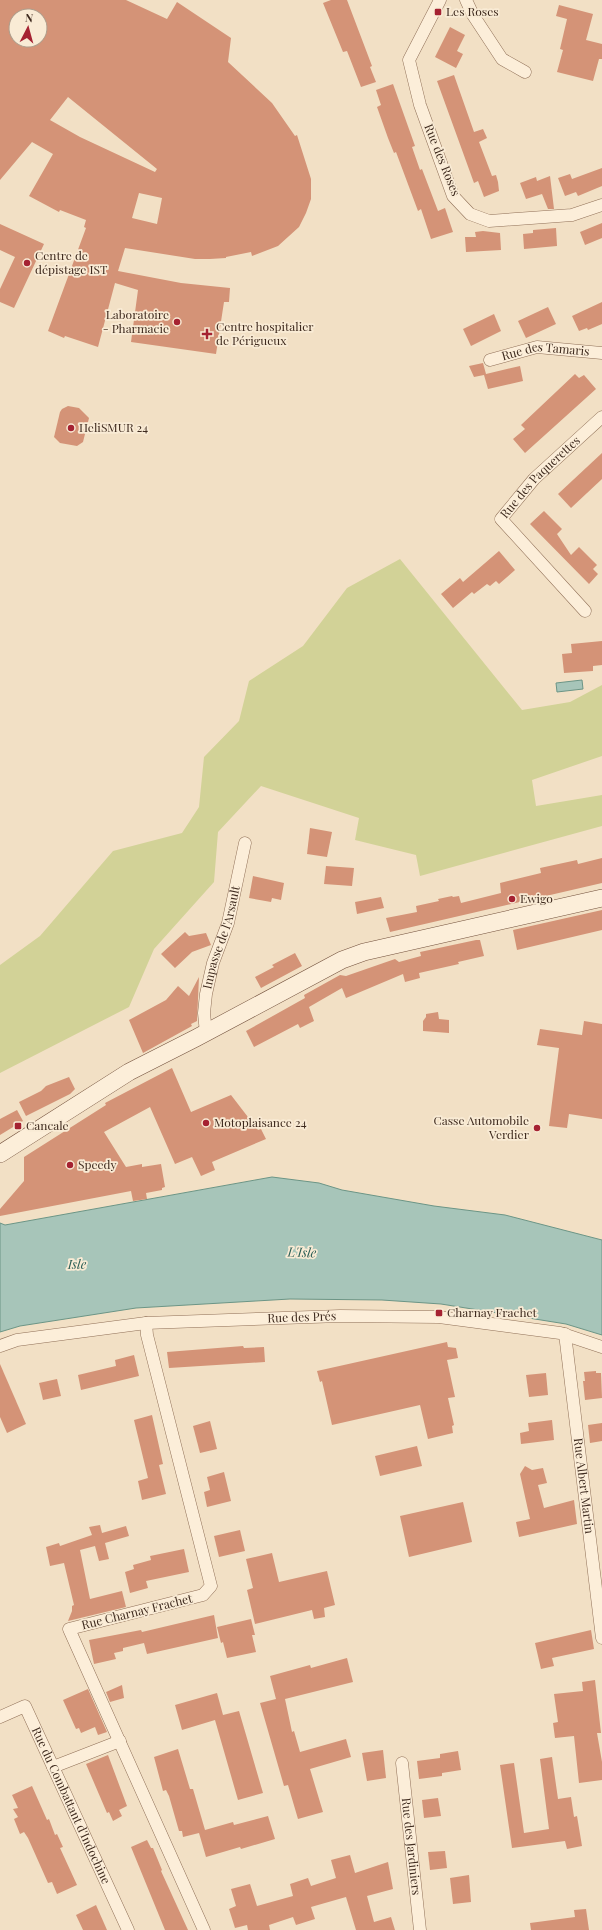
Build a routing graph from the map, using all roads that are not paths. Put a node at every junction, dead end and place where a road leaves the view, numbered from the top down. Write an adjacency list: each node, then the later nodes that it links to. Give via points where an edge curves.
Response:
1 (440, 0): 4 (street, Rue des Roses, via 409,60 420,105 454,196 470,214 489,221 572,215)
2 (466, 0): 3 (street, via 502,59)
3 (525, 72)
4 (602, 205)
5 (602, 353): 6 (street, Rue des Tamaris, via 537,347)
6 (490, 360)
7 (602, 417): 8 (street, Rue des Paquerettes, via 534,479 501,519)
8 (585, 611)
9 (245, 843): 11 (street, Impasse de l'Arsault, via 228,923 213,963 206,994)
10 (602, 898): 11 (main road, via 364,952 323,970)
11 (206, 1033): 12 (main road, via 129,1072)
12 (0, 1154)
13 (146, 1323): 14 (street, Rue des Prés, via 340,1316 439,1317); 15 (street, Rue des Prés, via 16,1340); 19 (street, Rue Charnay Frachet, via 211,1586 203,1595 70,1629)
14 (565, 1334): 16 (street, Rue des Prés); 17 (street, Rue Albert Martin)
15 (0, 1346)
16 (602, 1347)
17 (602, 1638)
18 (0, 1717): 21 (street, Rue du Combattant d'Indochine, via 25,1706)
19 (120, 1741): 21 (street); 23 (street, Rue Charnay Frachet)
20 (402, 1763): 24 (street, Rue des Jardiniers)
21 (53, 1767): 22 (street, Rue du Combattant d'Indochine)
22 (128, 1930)
23 (204, 1930)
24 (420, 1930)

